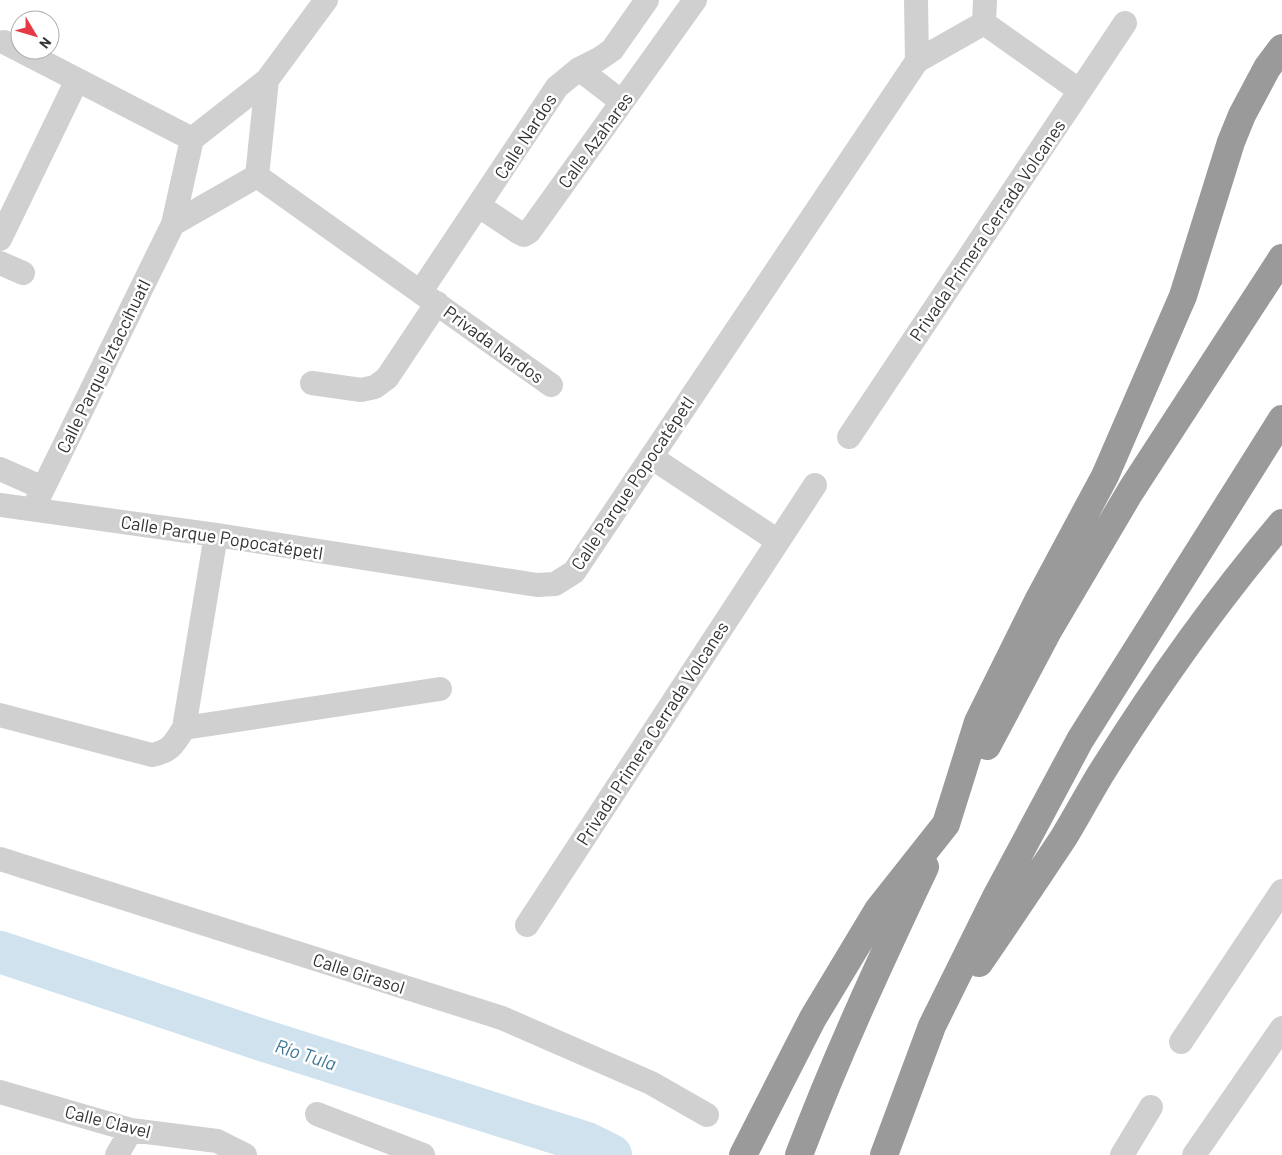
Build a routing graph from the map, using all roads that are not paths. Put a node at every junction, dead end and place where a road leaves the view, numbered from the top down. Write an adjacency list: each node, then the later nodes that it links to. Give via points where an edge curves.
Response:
1 (326, 0): 12 (street)
2 (647, 0): 10 (street, Calle Nardos, via 612,50)
3 (916, 0): 9 (street)
4 (693, 1): 14 (street, Calle Azahares)
5 (985, 12): 9 (street, Calle Parque Popocatépetl); 13 (street)
6 (1125, 24): 13 (street, Privada Primera Cerrada Volcanes)
7 (4, 42): 11 (street)
8 (1282, 48): 41 (highway, via 1267,68 1242,115 1183,296 1105,476 978,722)
9 (917, 61): 30 (street, Calle Parque Popocatépetl)
10 (579, 69): 14 (street); 19 (street, Calle Nardos, via 557,87)
11 (77, 80): 16 (street); 21 (street)
12 (267, 80): 15 (street); 17 (street)
13 (1080, 91): 29 (street, Privada Primera Cerrada Volcanes)
14 (622, 102): 19 (street, Calle Azahares, via 529,232 524,235 518,232)
15 (223, 115): 16 (street); 17 (street, via 251,131)
16 (192, 139): 20 (street, Calle Parque Iztaccíhuatl)
17 (260, 144): 18 (street)
18 (257, 176): 20 (street); 25 (street)
19 (479, 206): 25 (street, Calle Nardos)
20 (173, 224): 33 (street, Calle Parque Iztaccíhuatl)
21 (0, 239)
22 (1282, 258): 41 (highway, via 1130,492 1048,631)
23 (0, 263): 24 (street)
24 (23, 273)
25 (429, 297): 26 (street, Privada Nardos, via 387,378 375,387 361,390); 27 (street, Privada Nardos)
26 (312, 382)
27 (551, 385)
28 (1282, 419): 45 (highway, via 1080,740)
29 (849, 437)
30 (651, 457): 36 (street, Calle Parque Popocatépetl, via 574,572 555,584 537,585); 37 (street)
31 (0, 469): 33 (street)
32 (815, 485): 37 (street, Privada Primera Cerrada Volcanes)
33 (38, 499): 34 (street, Calle Parque Popocatépetl); 36 (street, Calle Parque Popocatépetl)
34 (0, 506)
35 (1282, 524): 45 (highway, via 1192,638 1128,731 1012,915)
36 (216, 535): 40 (street)
37 (778, 541): 44 (street, Privada Primera Cerrada Volcanes)
38 (440, 689): 40 (street)
39 (0, 715): 40 (street, via 152,755 164,752)
40 (184, 728)
41 (946, 824): 53 (highway, via 878,910 813,1018); 57 (highway, via 881,960)
42 (0, 859): 51 (street, Calle Girasol, via 502,1018 651,1083)
43 (1282, 891): 47 (street)
44 (527, 926)
45 (932, 1026): 58 (highway)
46 (1282, 1028): 60 (street)
47 (1181, 1042)
48 (0, 1092): 52 (street, Calle Clavel)
49 (1151, 1107): 59 (street)
50 (318, 1114): 56 (street)
51 (707, 1115)
52 (131, 1130): 54 (street); 55 (street, Calle Clavel, via 217,1141)
53 (747, 1146)
54 (117, 1155)
55 (245, 1155)
56 (423, 1155)
57 (798, 1155)
58 (884, 1155)
59 (1122, 1155)
60 (1194, 1155)

